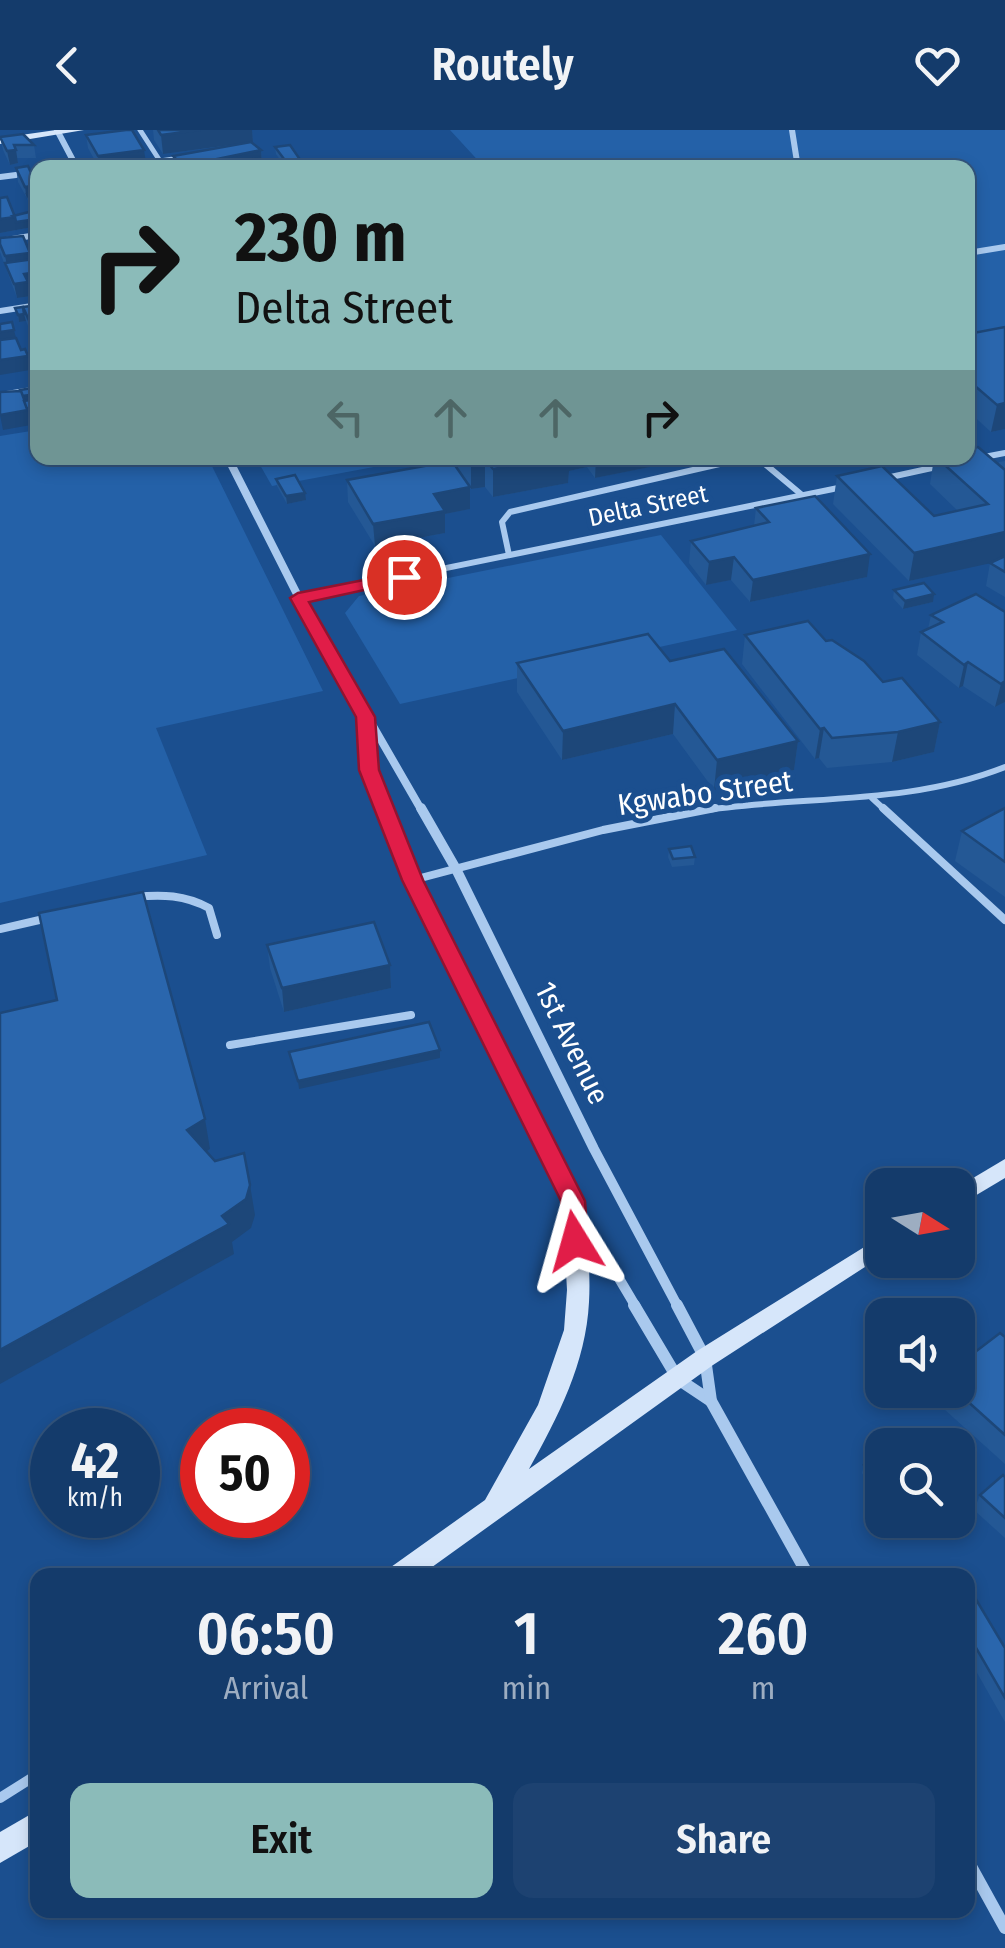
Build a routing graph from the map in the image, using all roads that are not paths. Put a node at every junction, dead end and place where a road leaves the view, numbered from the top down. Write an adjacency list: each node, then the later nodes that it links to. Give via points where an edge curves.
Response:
1 (79, 130): 4 (main road)
2 (140, 130): 8 (lane)
3 (792, 130): 10 (street)
4 (58, 131): 5 (main road); 7 (street)
5 (0, 141)
6 (194, 156): 9 (lane)
7 (73, 160)
8 (156, 160)
9 (176, 160)
10 (797, 160)
11 (16, 175): 12 (street)
12 (0, 177)
13 (30, 236): 14 (street)
14 (0, 241)
15 (1005, 246): 16 (street)
16 (975, 252)
17 (30, 306): 18 (street)
18 (0, 311)
19 (30, 390): 20 (street)
20 (0, 394)
21 (1005, 453): 22 (lane)
22 (975, 459)
23 (232, 465): 31 (street, 1st Avenue)
24 (715, 465): 30 (lane, via 510,512 502,522)
25 (766, 465): 29 (lane)
26 (945, 465): 27 (lane)
27 (876, 480)
28 (858, 484): 29 (lane, Delta Street)
29 (802, 495): 30 (lane, Delta Street)
30 (510, 555): 31 (lane, Delta Street)
31 (298, 598): 32 (street, 1st Avenue)
32 (366, 717): 35 (street, 1st Avenue); 36 (street, 1st Avenue, via 369,770)
33 (1005, 766): 34 (lane, Kgwabo Street)
34 (872, 798): 35 (lane, Kgwabo Street, via 640,820); 39 (lane)
35 (456, 869): 36 (lane, Kgwabo Street); 48 (street, 1st Avenue)
36 (412, 880): 46 (street, 1st Avenue)
37 (133, 898): 41 (lane, via 190,897 209,908)
38 (57, 916): 40 (lane)
39 (1005, 920)
40 (0, 929)
41 (217, 934)
42 (411, 1015): 43 (lane)
43 (230, 1045)
44 (1005, 1168): 45 (main road)
45 (975, 1187)
46 (573, 1201): 49 (street, 1st Avenue); 51 (main road, via 578,1306 572,1336 544,1420)
47 (865, 1256): 48 (main road)
48 (705, 1358): 49 (main road); 50 (street, 1st Avenue)
49 (678, 1379): 50 (street, 1st Avenue); 51 (main road)
50 (710, 1401): 53 (street, 1st Avenue)
51 (493, 1510): 52 (main road)
52 (410, 1568)
53 (804, 1568)
54 (30, 1779): 55 (lane)
55 (0, 1798)
56 (30, 1829): 57 (main road)
57 (0, 1849)
58 (975, 1874): 59 (street)
59 (1005, 1928)

